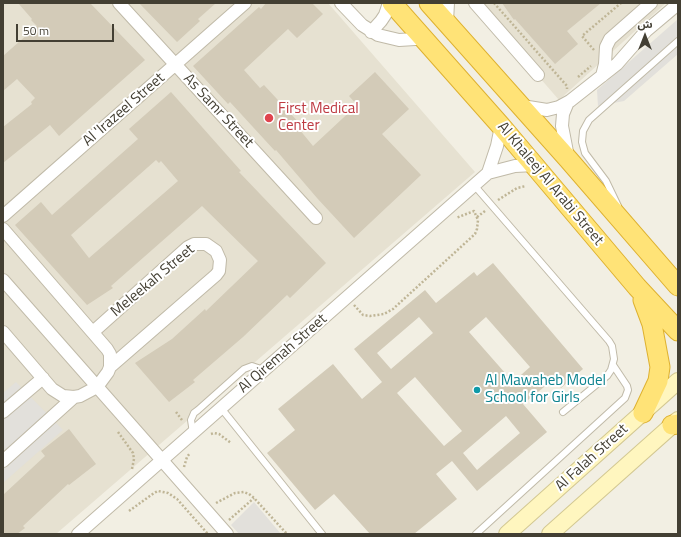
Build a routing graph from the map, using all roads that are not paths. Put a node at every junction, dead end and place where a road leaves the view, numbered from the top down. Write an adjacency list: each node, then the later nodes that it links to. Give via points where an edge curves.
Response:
1 (119, 3): 16 (street, As Samr Street)
2 (245, 3): 16 (street, Al 'Irazeel Street)
3 (342, 3): 11 (street)
4 (390, 3): 11 (street, Al Khaleej Al Arabi Street, via 385,15); 12 (highway, Al Khaleej Al Arabi Street)
5 (429, 3): 10 (highway, Al Khaleej Al Arabi Street)
6 (448, 3): 10 (street)
7 (475, 3): 17 (street)
8 (651, 3): 14 (street)
9 (678, 4): 15 (street, via 646,31)
10 (446, 22): 20 (highway, Al Khaleej Al Arabi Street)
11 (371, 32): 12 (street, via 399,40)
12 (422, 37): 21 (highway, Al Khaleej Al Arabi Street)
13 (678, 41): 28 (lane, via 589,120 583,131 585,153 612,190)
14 (608, 42): 15 (street, via 610,52); 18 (street)
15 (622, 59): 18 (street)
16 (175, 64): 26 (street, Al 'Irazeel Street); 27 (street, As Samr Street)
17 (538, 76)
18 (602, 76): 19 (street)
19 (567, 97): 20 (street, via 559,107 547,110); 22 (street, via 562,126)
20 (522, 106): 22 (highway, Al Khaleej Al Arabi Street)
21 (501, 126): 23 (highway, Al Khaleej Al Arabi Street); 24 (street)
22 (568, 158): 28 (highway, Al Khaleej Al Arabi Street)
23 (535, 165): 24 (street, Al Qiremah Street, via 515,166); 32 (highway, Al Khaleej Al Arabi Street)
24 (488, 173): 25 (street, Al Qiremah Street)
25 (474, 185): 36 (lane, via 609,341 614,352); 38 (street, Al Qiremah Street)
26 (3, 216)
27 (316, 218)
28 (621, 220): 31 (highway, Al Khaleej Al Arabi Street)
29 (3, 229): 35 (street)
30 (3, 280): 41 (street)
31 (678, 286)
32 (637, 287): 33 (highway, Al Khaleej Al Arabi Street); 46 (highway, via 652,324 660,367 658,381)
33 (678, 331)
34 (3, 332): 39 (street)
35 (93, 332): 37 (street, via 110,354); 37 (street, Meleekah Street, via 188,247 206,244 216,250 220,260 216,275)
36 (613, 365): 45 (lane, via 607,376); 54 (lane, via 627,386 625,398)
37 (110, 366): 41 (street, Meleekah Street)
38 (264, 370): 43 (street, Al Qiremah Street); 48 (lane, via 256,366 248,367 236,376 194,413)
39 (43, 378): 42 (street, via 57,393); 44 (street)
40 (678, 381): 46 (main road, Al Falah Street)
41 (97, 387): 42 (street, Meleekah Street); 49 (street)
42 (74, 398): 50 (street, Meleekah Street)
43 (221, 408): 48 (street, Al Qiremah Street); 53 (lane)
44 (3, 412)
45 (563, 412)
46 (643, 412): 55 (main road, Al Falah Street)
47 (676, 423): 56 (main road, Al Falah Street)
48 (189, 428): 49 (street, Al Qiremah Street)
49 (162, 460): 51 (street); 52 (street, Al Qiremah Street)
50 (3, 461)
51 (226, 529)
52 (78, 534)
53 (322, 534)
54 (476, 534)
55 (506, 534)
56 (550, 534)

